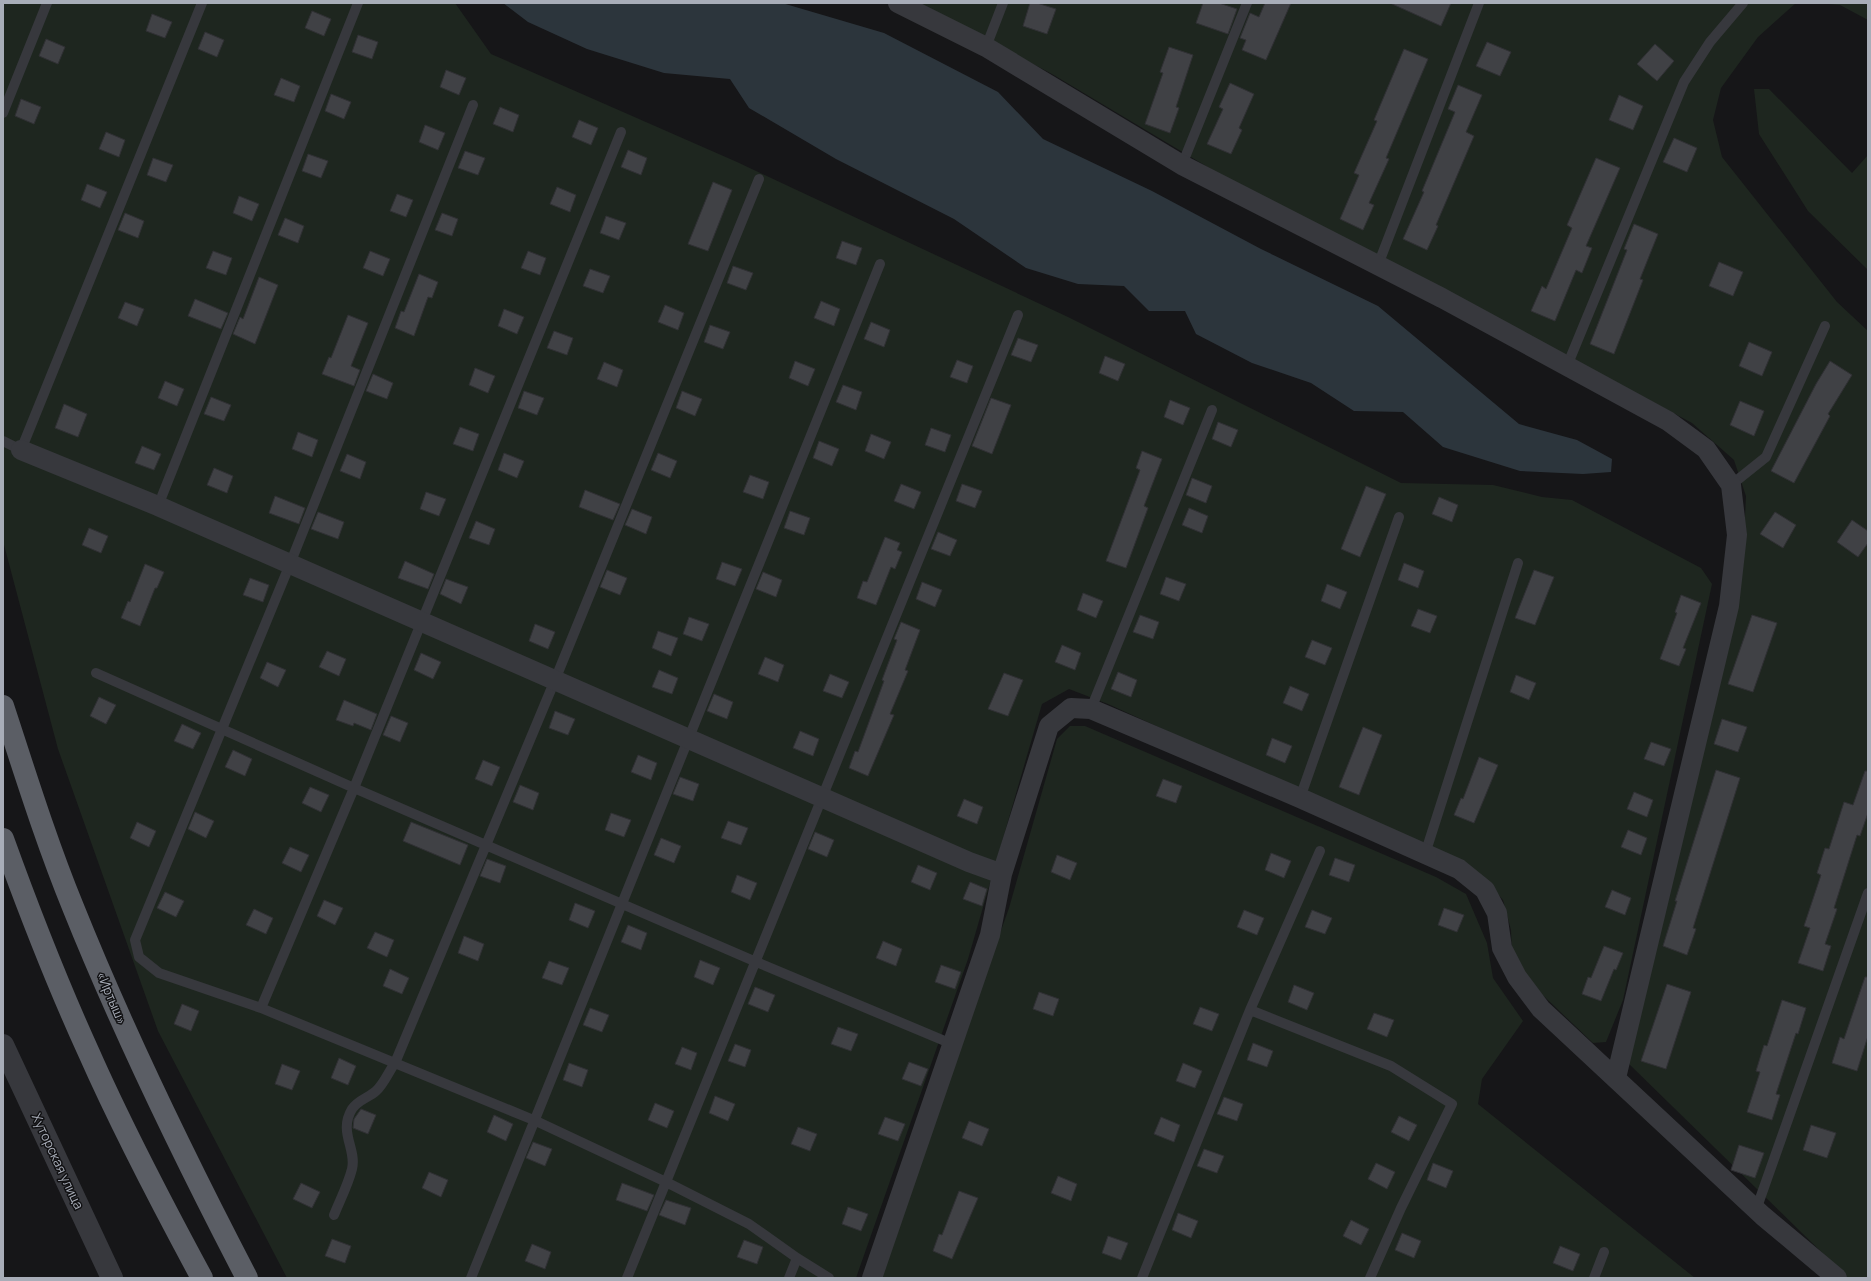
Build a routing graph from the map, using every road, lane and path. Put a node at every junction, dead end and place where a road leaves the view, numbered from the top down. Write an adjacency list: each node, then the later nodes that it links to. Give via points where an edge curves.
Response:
1 (47, 3): 11 (lane)
2 (202, 3): 22 (lane)
3 (358, 3): 24 (lane)
4 (898, 3): 9 (street)
5 (1003, 3): 9 (lane)
6 (1248, 3): 13 (lane)
7 (1478, 3): 16 (lane)
8 (1743, 3): 19 (lane, via 1710,42 1684,82)
9 (986, 46): 13 (street)
10 (472, 105): 27 (lane)
11 (3, 113)
12 (621, 132): 28 (lane)
13 (1182, 165): 16 (street)
14 (759, 179): 30 (lane)
15 (880, 264): 34 (lane)
16 (1378, 266): 19 (street)
17 (1018, 315): 36 (lane)
18 (1825, 326): 23 (lane, via 1766,457)
19 (1567, 366): 23 (street, via 1668,421 1706,449)
20 (1212, 410): 32 (lane)
21 (3, 441): 22 (lane)
22 (21, 450): 24 (street)
23 (1731, 485): 51 (street, via 1737,535 1729,606)
24 (158, 506): 27 (street)
25 (1400, 516): 37 (lane)
26 (1518, 563): 41 (lane)
27 (290, 564): 28 (street); 33 (lane)
28 (421, 621): 30 (street); 35 (lane)
29 (96, 673): 33 (lane)
30 (555, 680): 34 (street); 39 (lane)
31 (3, 706): 60 (highway, «Иртыш», via 32,797 76,914 128,1036 184,1155)
32 (1091, 709): 37 (street); 42 (street, via 1071,708 1049,726)
33 (222, 728): 35 (lane); 46 (lane, via 135,940 139,957 159,973)
34 (689, 738): 36 (street); 44 (lane)
35 (354, 788): 39 (lane); 46 (lane)
36 (822, 797): 42 (street); 45 (lane)
37 (1300, 798): 41 (street)
38 (3, 839): 59 (highway, via 34,924 89,1054 152,1184)
39 (486, 845): 44 (lane); 50 (lane)
40 (1320, 851): 47 (lane)
41 (1425, 854): 51 (street, via 1459,869 1485,890 1497,913 1502,948 1517,978 1541,1009)
42 (1002, 874): 48 (street, via 990,935)
43 (1868, 893): 54 (lane)
44 (621, 903): 45 (lane); 52 (lane)
45 (754, 961): 48 (lane); 53 (lane)
46 (260, 1008): 50 (lane)
47 (1250, 1010): 66 (lane); 67 (lane, via 1391,1066 1452,1104)
48 (952, 1044): 65 (street)
49 (3, 1045): 58 (street, Хуторская улица)
50 (395, 1062): 52 (lane); 55 (lane, via 377,1090 361,1100 352,1110 347,1125 347,1140 353,1158 352,1169)
51 (1616, 1078): 54 (street)
52 (536, 1121): 53 (lane); 61 (lane)
53 (666, 1182): 57 (lane, via 749,1224); 62 (lane)
54 (1756, 1210): 69 (street)
55 (334, 1215)
56 (1604, 1252): 68 (lane)
57 (797, 1258): 63 (lane); 64 (lane)
58 (112, 1278)
59 (202, 1278)
60 (247, 1278)
61 (471, 1278)
62 (627, 1278)
63 (789, 1278)
64 (829, 1278)
65 (872, 1278)
66 (1142, 1278)
67 (1370, 1278)
68 (1594, 1278)
69 (1837, 1278)

